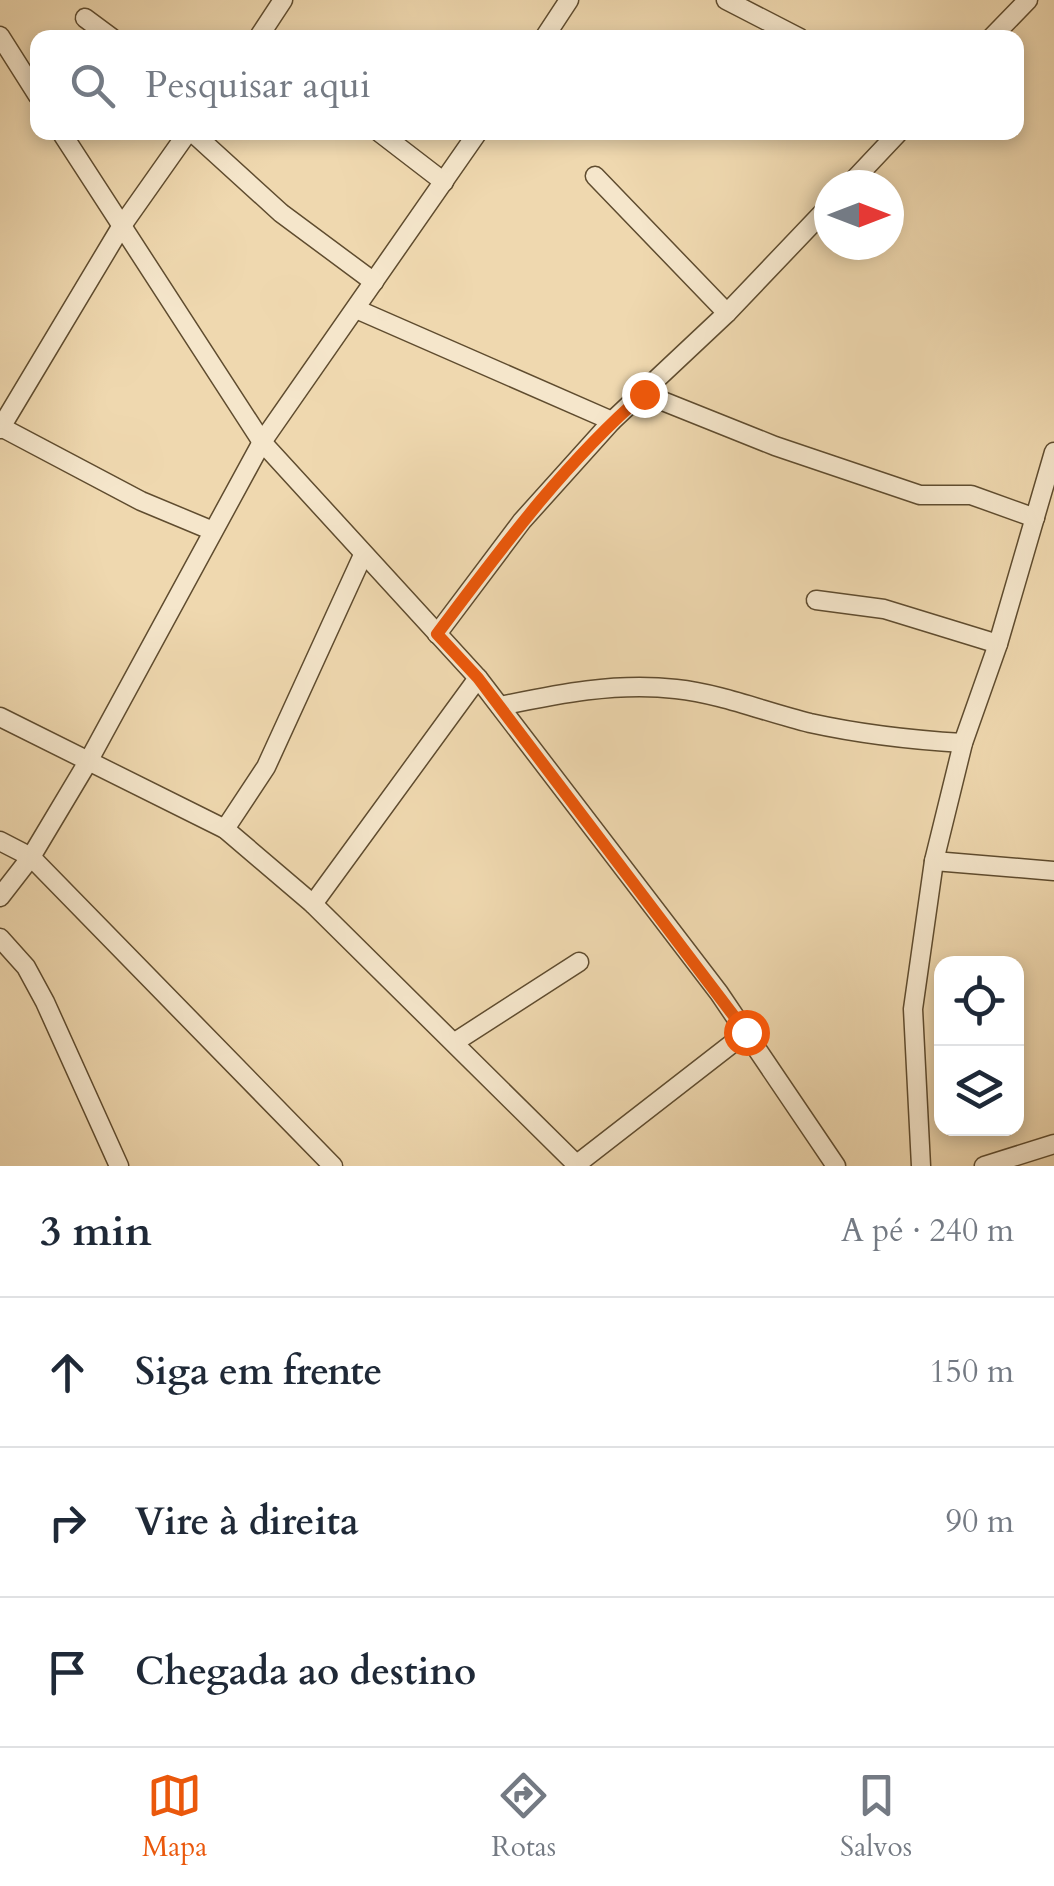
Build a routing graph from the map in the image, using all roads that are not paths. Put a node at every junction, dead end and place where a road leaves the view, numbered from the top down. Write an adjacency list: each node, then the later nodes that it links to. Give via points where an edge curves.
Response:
1 (283, 0): 7 (street)
2 (569, 0): 8 (street)
3 (726, 0): 9 (street)
4 (1028, 0): 10 (street)
5 (84, 18): 6 (street)
6 (101, 30)
7 (263, 30)
8 (549, 30)
9 (784, 30)
10 (1000, 30)
11 (0, 36): 12 (street)
12 (30, 83)
13 (66, 140): 23 (street)
14 (184, 140): 23 (street)
15 (199, 140): 24 (street, via 281,213)
16 (389, 140): 21 (street)
17 (473, 140): 21 (street)
18 (891, 140): 19 (street)
19 (863, 170)
20 (595, 176): 26 (street)
21 (444, 182): 24 (street)
22 (814, 222): 26 (street)
23 (121, 227): 29 (street); 30 (street)
24 (374, 282): 25 (street)
25 (356, 309): 28 (street); 30 (street)
26 (727, 313): 27 (street)
27 (644, 394): 28 (street); 32 (street, via 920,494 971,495)
28 (612, 421): 36 (street, via 522,520)
29 (0, 428): 33 (street)
30 (262, 442): 33 (street); 34 (street)
31 (1054, 452): 32 (street)
32 (1035, 518): 37 (street)
33 (213, 532): 42 (street)
34 (363, 555): 36 (street); 43 (street, via 266,766)
35 (816, 600): 37 (street, via 884,609)
36 (437, 634): 38 (street)
37 (998, 644): 41 (street)
38 (478, 678): 39 (street); 49 (street)
39 (500, 706): 41 (street, via 612,687 671,688 839,728); 52 (street)
40 (0, 716): 42 (street)
41 (963, 743): 46 (street)
42 (89, 760): 43 (street); 45 (street)
43 (225, 829): 49 (street)
44 (0, 841): 45 (street)
45 (31, 857): 48 (street); 57 (street)
46 (934, 861): 47 (street); 59 (street, via 913,1009)
47 (1054, 872)
48 (0, 897)
49 (313, 904): 53 (street)
50 (0, 938): 56 (street, via 45,1002)
51 (579, 962): 53 (street)
52 (746, 1032): 55 (street); 58 (street)
53 (456, 1042): 55 (street)
54 (1054, 1144): 60 (street)
55 (577, 1165)
56 (118, 1166)
57 (333, 1166)
58 (836, 1166)
59 (921, 1166)
60 (984, 1166)

